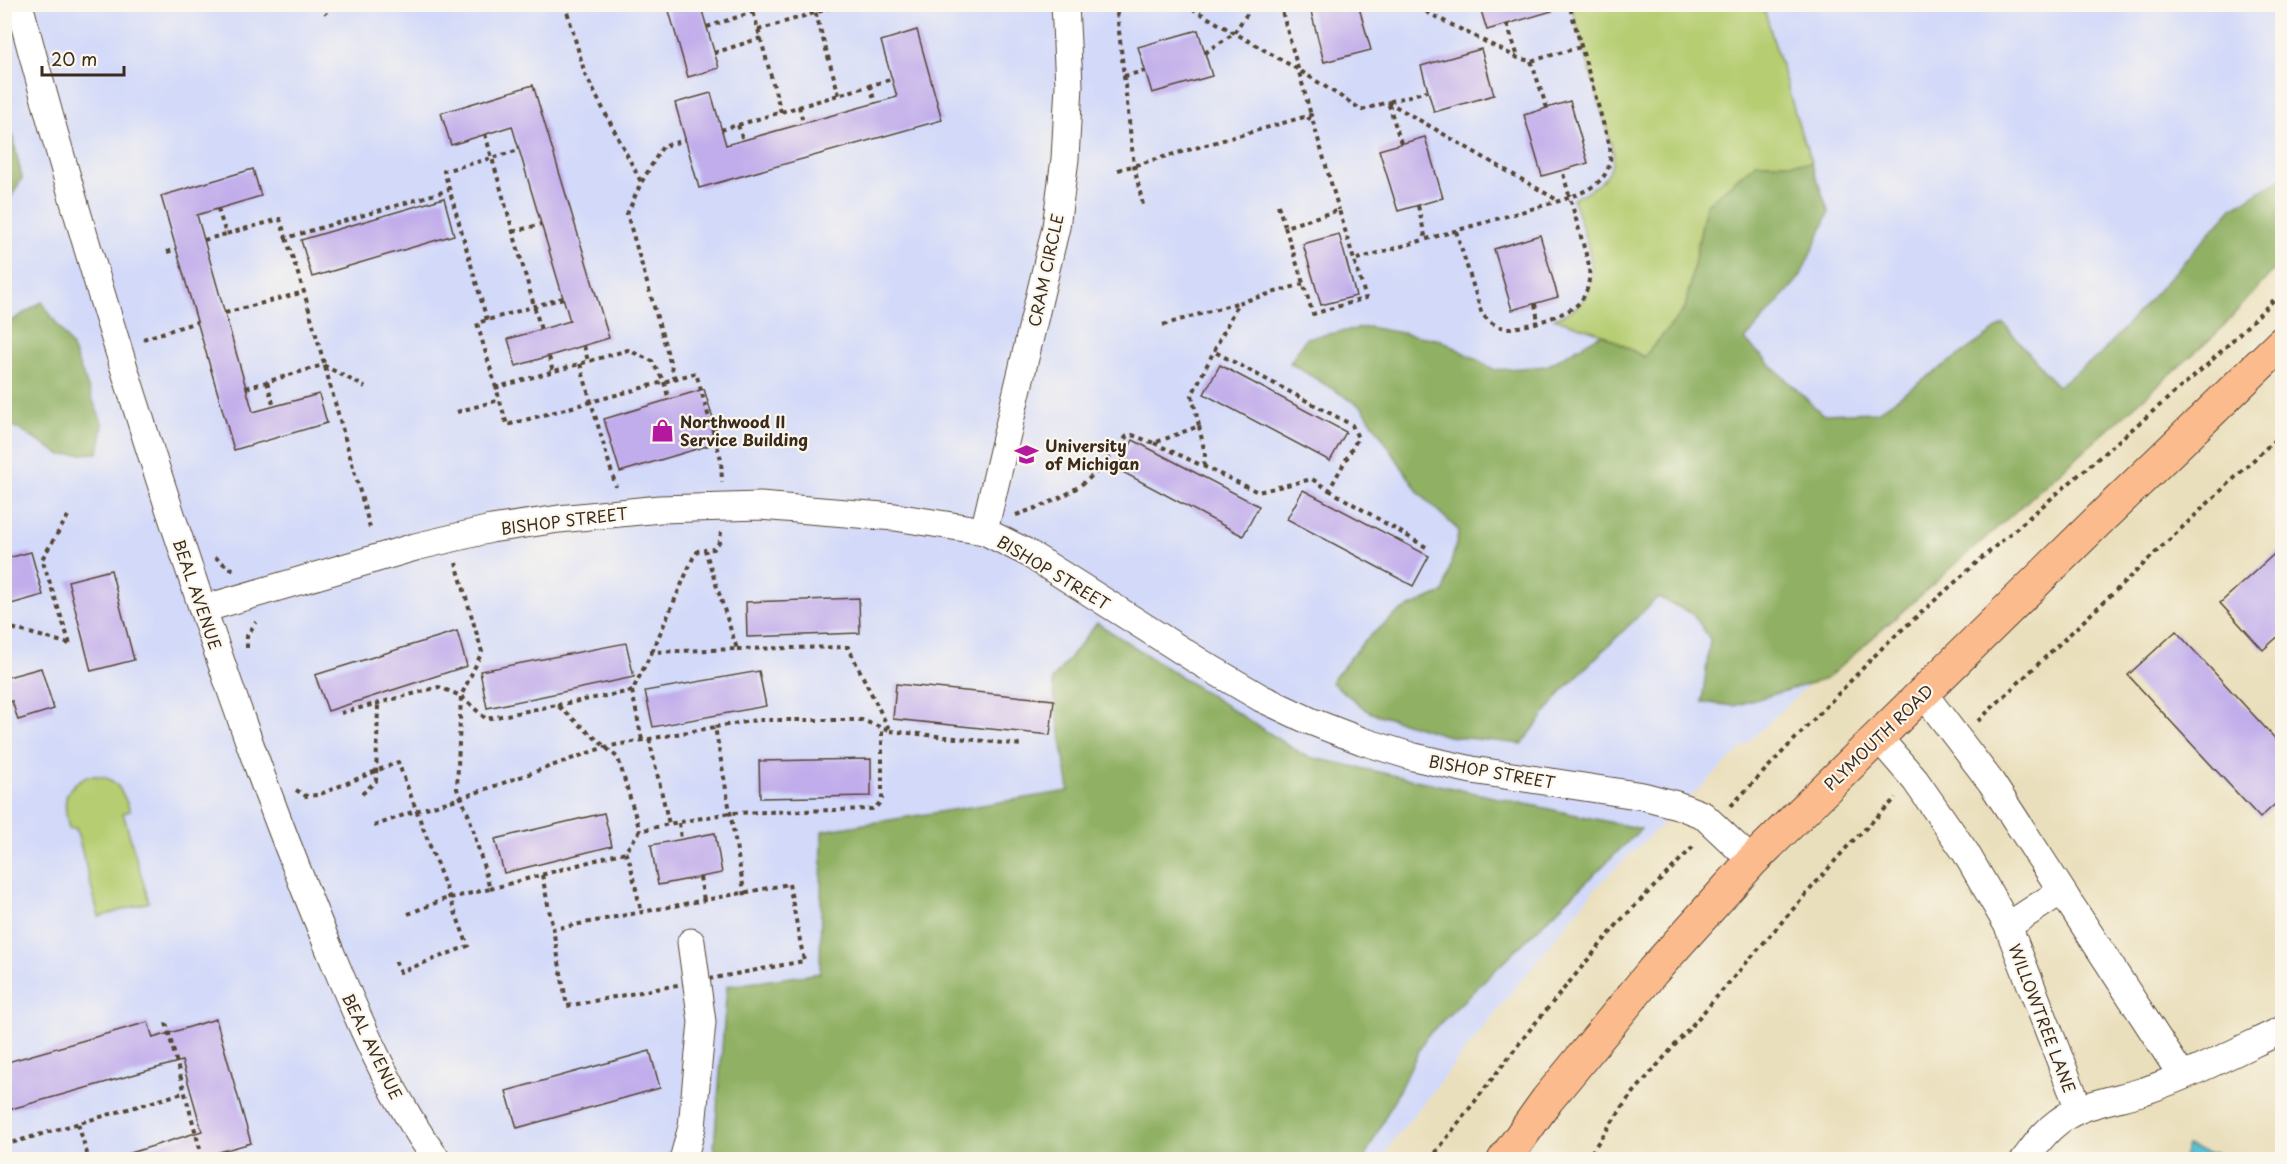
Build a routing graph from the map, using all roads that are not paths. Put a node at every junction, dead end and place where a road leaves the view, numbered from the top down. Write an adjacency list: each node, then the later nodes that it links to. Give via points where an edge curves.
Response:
1 (19, 4): 5 (street, BEAL AVENUE, via 94,267)
2 (1065, 4): 4 (street, CRAM CIRCLE, via 1069,85 1056,227)
3 (2283, 343): 6 (main road, PLYMOUTH ROAD)
4 (984, 531): 5 (street, BISHOP STREET, via 895,517 760,506 660,509 559,519 491,529 414,547); 8 (street, BISHOP STREET, via 1261,698 1310,721 1372,745 1460,768 1643,796 1704,815)
5 (203, 609): 15 (street, BEAL AVENUE, via 279,822 367,1040 396,1096)
6 (1923, 693): 7 (main road, PLYMOUTH ROAD); 9 (street, via 1991,782)
7 (1877, 736): 8 (main road, PLYMOUTH ROAD); 10 (street, WILLOWTREE LANE, via 1915,780 1966,853)
8 (1752, 861): 17 (main road, PLYMOUTH ROAD, via 1646,980 1547,1100)
9 (2061, 891): 10 (street, WILLOWTREE LANE); 13 (street)
10 (2008, 926): 14 (street, WILLOWTREE LANE)
11 (691, 942): 16 (street, via 702,1022 692,1127)
12 (2283, 1030): 13 (street, WILLOWTREE LANE)
13 (2182, 1076): 14 (street, WILLOWTREE LANE)
14 (2079, 1109): 18 (street, via 2044,1133)
15 (437, 1160)
16 (684, 1160)
17 (1504, 1160)
18 (2024, 1160)

